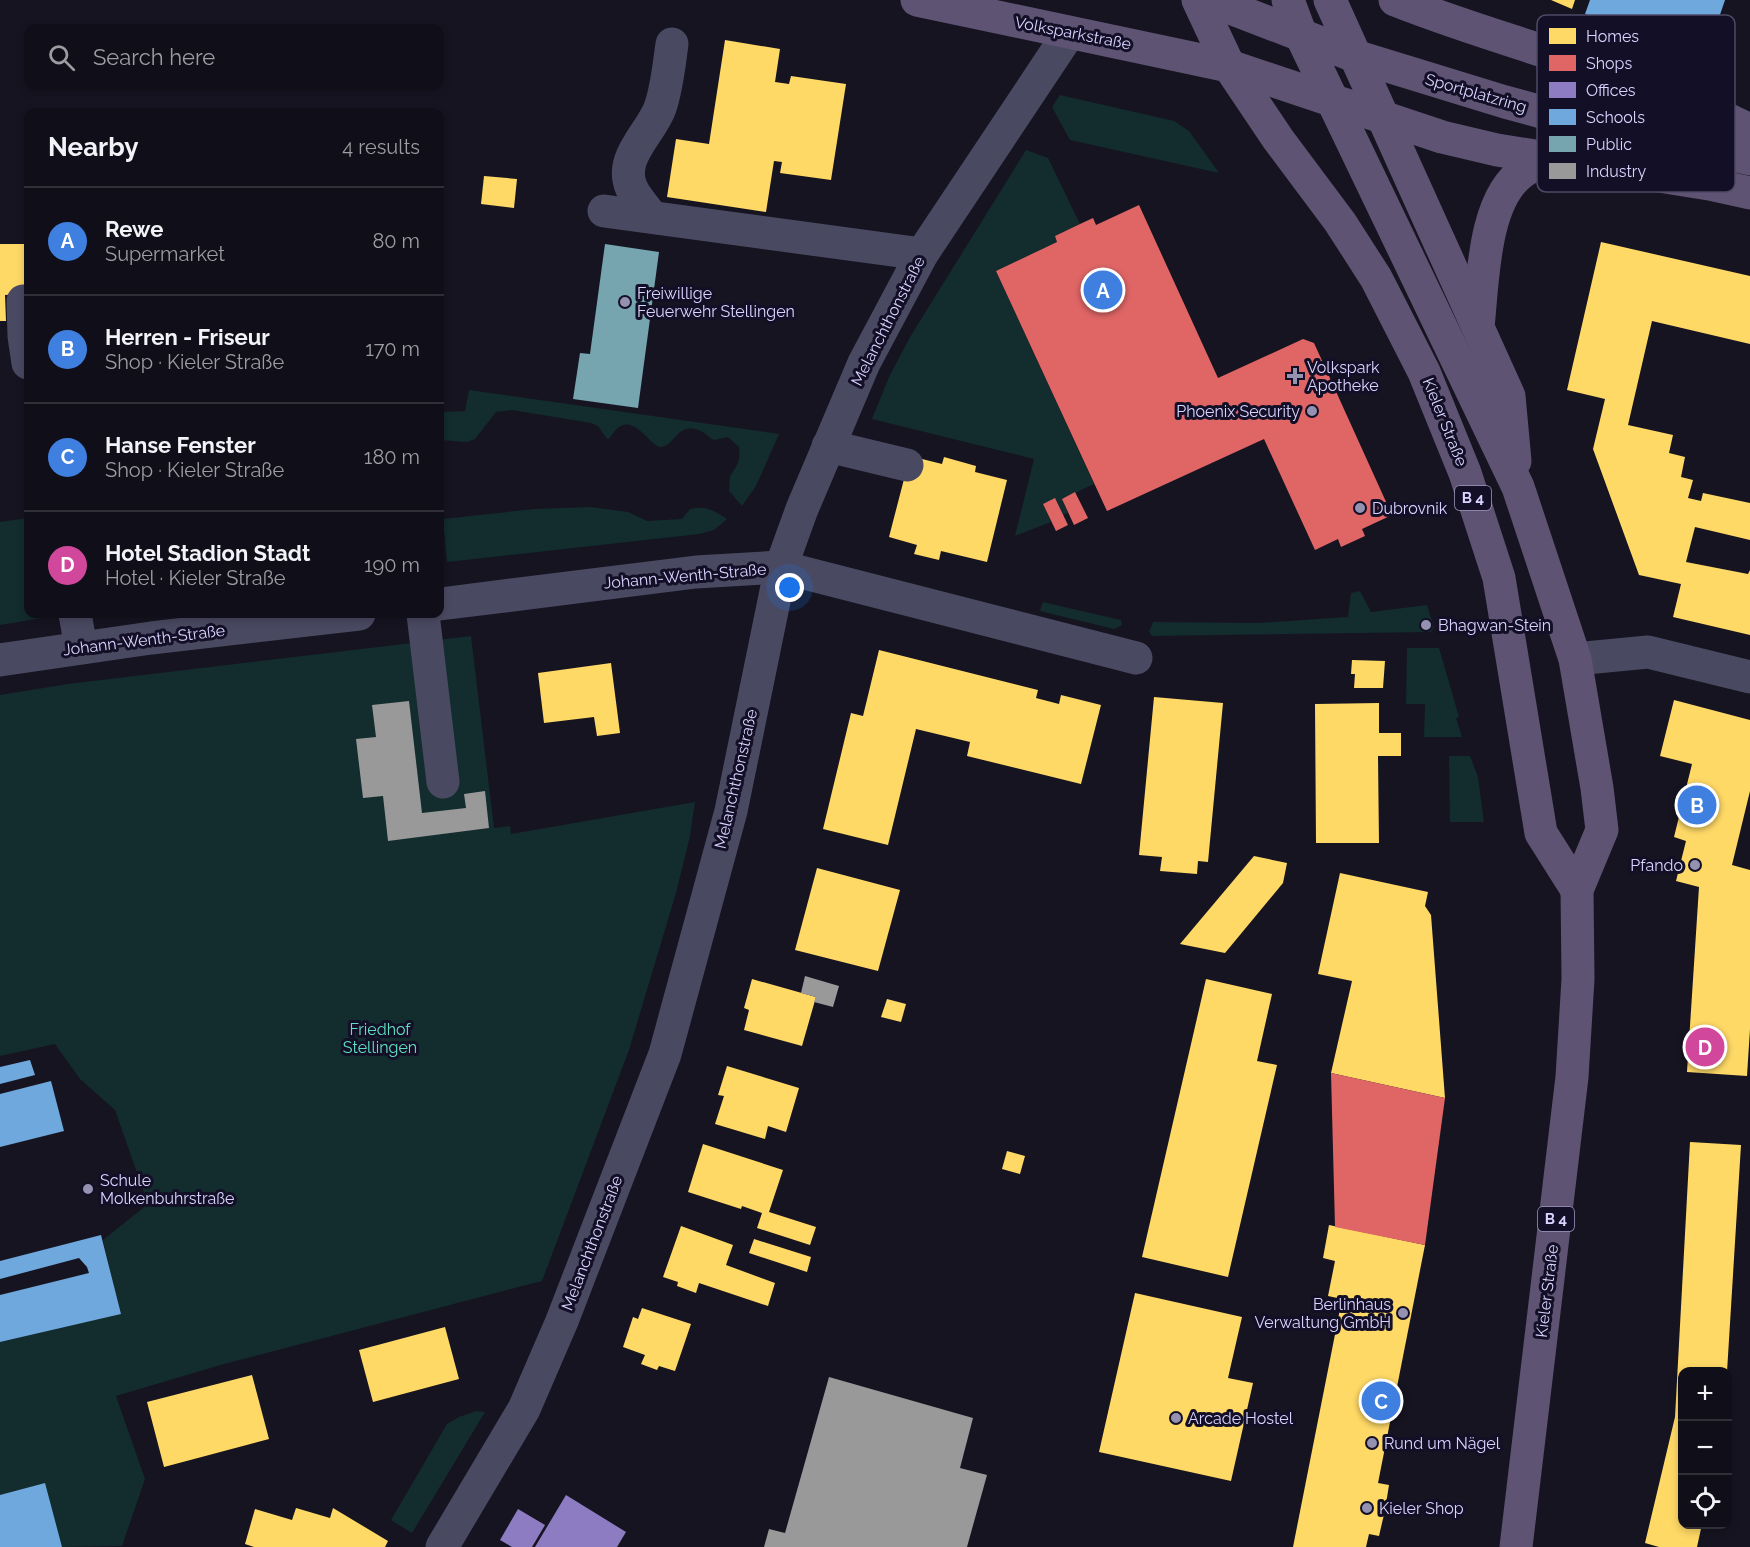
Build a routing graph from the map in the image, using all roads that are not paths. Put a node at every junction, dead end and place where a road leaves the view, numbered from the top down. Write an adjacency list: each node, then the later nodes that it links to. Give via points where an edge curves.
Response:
1 (917, 0): 7 (main road, Volksparkstraße)
2 (1198, 0): 11 (main road, Kieler Straße / B 4)
3 (1210, 0): 6 (main road)
4 (1330, 0): 12 (main road, Kieler Straße / B 4)
5 (1395, 0): 10 (main road)
6 (1274, 6): 8 (main road, Kieler Straße / B 4); 11 (main road); 13 (main road, via 1297,58)
7 (1069, 33): 11 (main road, Volksparkstraße, via 1138,46); 26 (street, Melanchthonstraße)
8 (1301, 34): 12 (main road, Sportplatzring); 13 (main road, Kieler Straße / B 4)
9 (672, 44): 25 (street, via 660,109 635,148 628,170 633,191)
10 (1537, 49)
11 (1223, 55): 13 (main road); 44 (main road, Kieler Straße / B 4, via 1364,259 1424,372 1465,473 1499,578 1541,833)
12 (1355, 56): 14 (main road, Sportplatzring); 15 (main road, Kieler Straße / B 4)
13 (1334, 100): 15 (main road); 32 (main road, Kieler Straße / B 4)
14 (1537, 110)
15 (1384, 118): 18 (main road, via 1442,137); 28 (main road, Kieler Straße / B 4)
16 (1735, 123): 17 (main road)
17 (1750, 130)
18 (1537, 156)
19 (1735, 156): 20 (main road, Sportplatzring)
20 (1750, 159)
21 (1537, 165): 28 (main road, via 1525,170 1508,186 1497,206 1490,228)
22 (1735, 190): 23 (main road)
23 (1750, 193)
24 (604, 211): 25 (street)
25 (652, 217): 26 (street)
26 (922, 255): 30 (street, Melanchthonstraße, via 864,363)
27 (23, 301): 29 (street)
28 (1478, 327): 32 (main road, Kieler Straße / B 4, via 1509,396)
29 (18, 354)
30 (828, 446): 31 (street); 33 (street, Melanchthonstraße)
31 (907, 465)
32 (1518, 487): 40 (main road, Kieler Straße / B 4)
33 (781, 567): 34 (street, Johann-Wenth-Straße, via 696,572); 39 (street, Johann-Wenth-Straße); 45 (street, Melanchthonstraße, via 731,811 665,1054 524,1409)
34 (444, 604)
35 (76, 618): 38 (street)
36 (325, 618): 38 (street, Johann-Wenth-Straße)
37 (423, 618): 43 (street)
38 (81, 647): 41 (street, Johann-Wenth-Straße)
39 (1136, 658)
40 (1575, 659): 42 (street, via 1648,652); 44 (main road, Kieler Straße / B 4, via 1602,830)
41 (0, 660)
42 (1750, 677)
43 (443, 782)
44 (1577, 890): 46 (main road, Kieler Straße / B 4, via 1578,979 1572,1077)
45 (442, 1547)
46 (1516, 1547)

